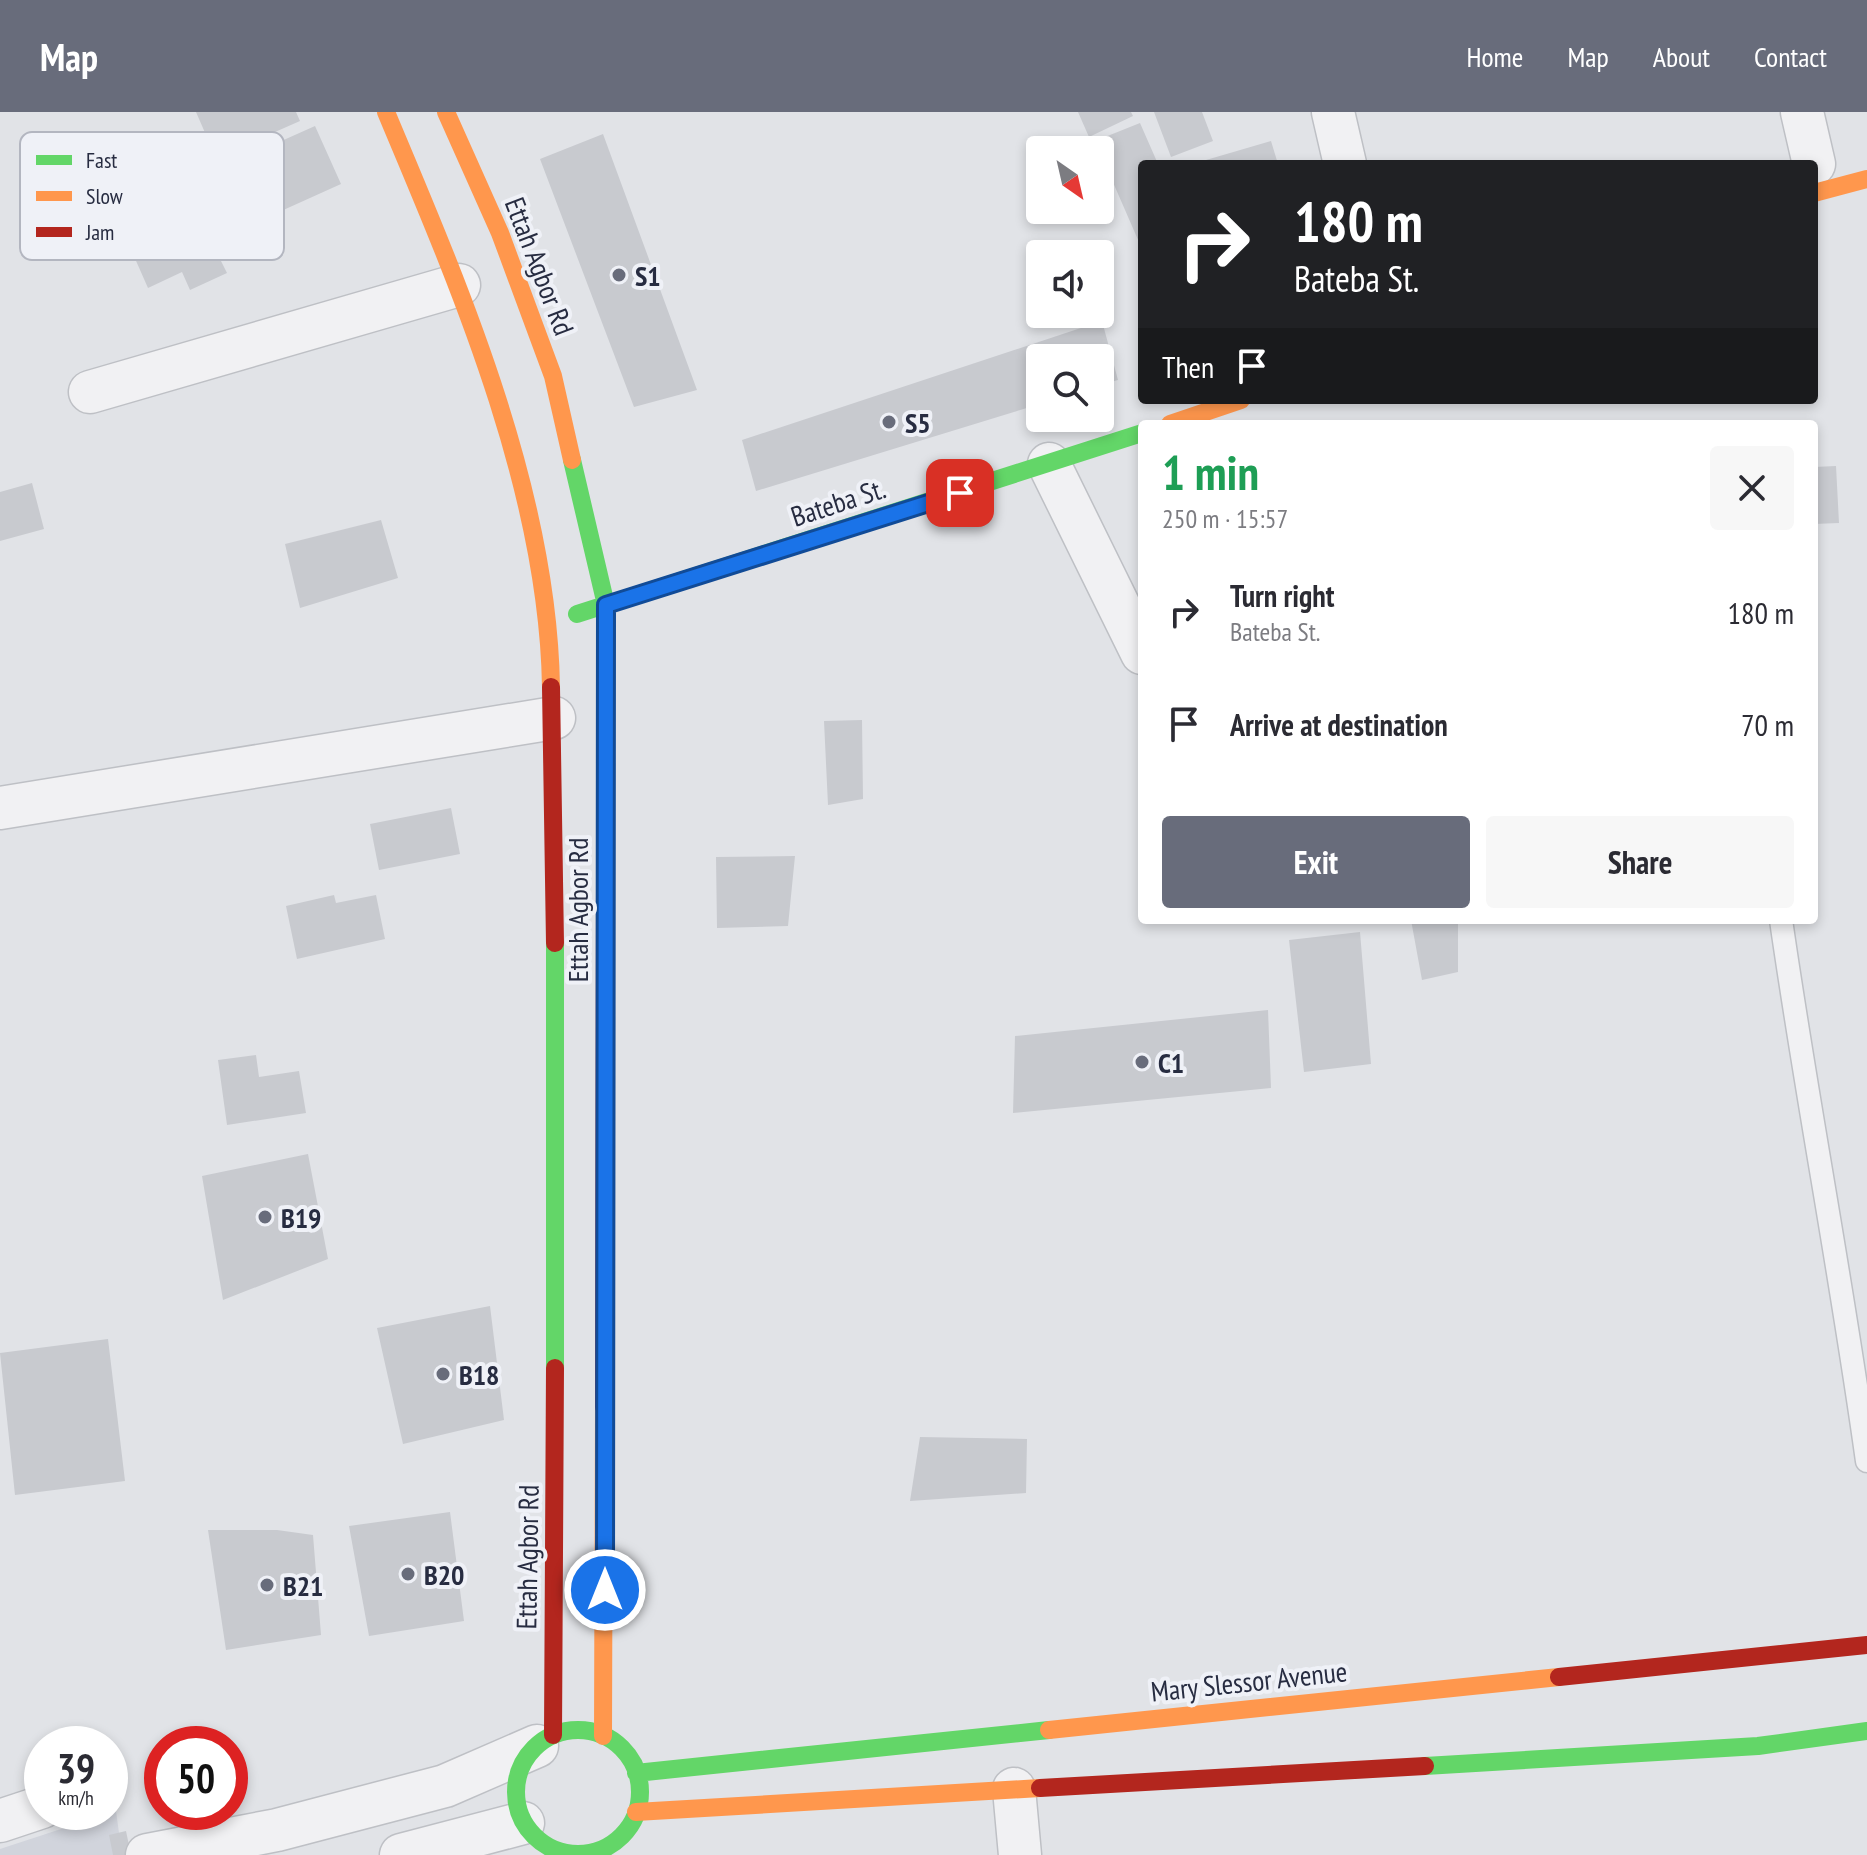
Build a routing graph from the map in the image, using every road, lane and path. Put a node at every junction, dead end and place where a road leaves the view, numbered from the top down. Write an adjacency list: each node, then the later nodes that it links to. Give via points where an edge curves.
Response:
1 (386, 112): 9 (main road, Ettah Agbor Rd)
2 (446, 112): 15 (main road, Ettah Agbor Rd, via 500,233 553,376)
3 (1333, 112): 5 (street)
4 (1802, 112): 6 (street)
5 (1344, 160)
6 (1811, 160)
7 (1818, 178): 8 (main road)
8 (1867, 179)
9 (459, 285): 10 (street); 16 (main road, Ettah Agbor Rd, via 521,483)
10 (90, 392)
11 (1229, 404): 12 (main road)
12 (1182, 420)
13 (1138, 434): 14 (main road, Bateba St.)
14 (1049, 464): 15 (main road, Bateba St.); 17 (street)
15 (606, 605): 16 (main road, Bateba St.); 24 (main road, Ettah Agbor Rd)
16 (550, 622): 18 (main road, Ettah Agbor Rd)
17 (1138, 645)
18 (554, 718): 19 (street); 25 (main road, Ettah Agbor Rd, via 558,1333)
19 (0, 808)
20 (1782, 924): 21 (lane)
21 (1867, 1461)
22 (1867, 1645): 26 (main road, Mary Slessor Avenue)
23 (1867, 1731): 27 (main road, via 1758,1746)
24 (603, 1736): 25 (main road, via 570,1731); 26 (main road, via 623,1751)
25 (545, 1740): 31 (main road, via 524,1762 517,1782 516,1803); 34 (street, via 445,1786 277,1830)
26 (636, 1773): 28 (main road)
27 (1014, 1789): 28 (main road); 36 (street)
28 (636, 1812): 32 (main road)
29 (24, 1813): 30 (street)
30 (0, 1821)
31 (523, 1823): 33 (main road); 35 (street)
32 (607, 1851): 33 (main road)
33 (554, 1852)
34 (147, 1855)
35 (401, 1855)
36 (1020, 1855)

